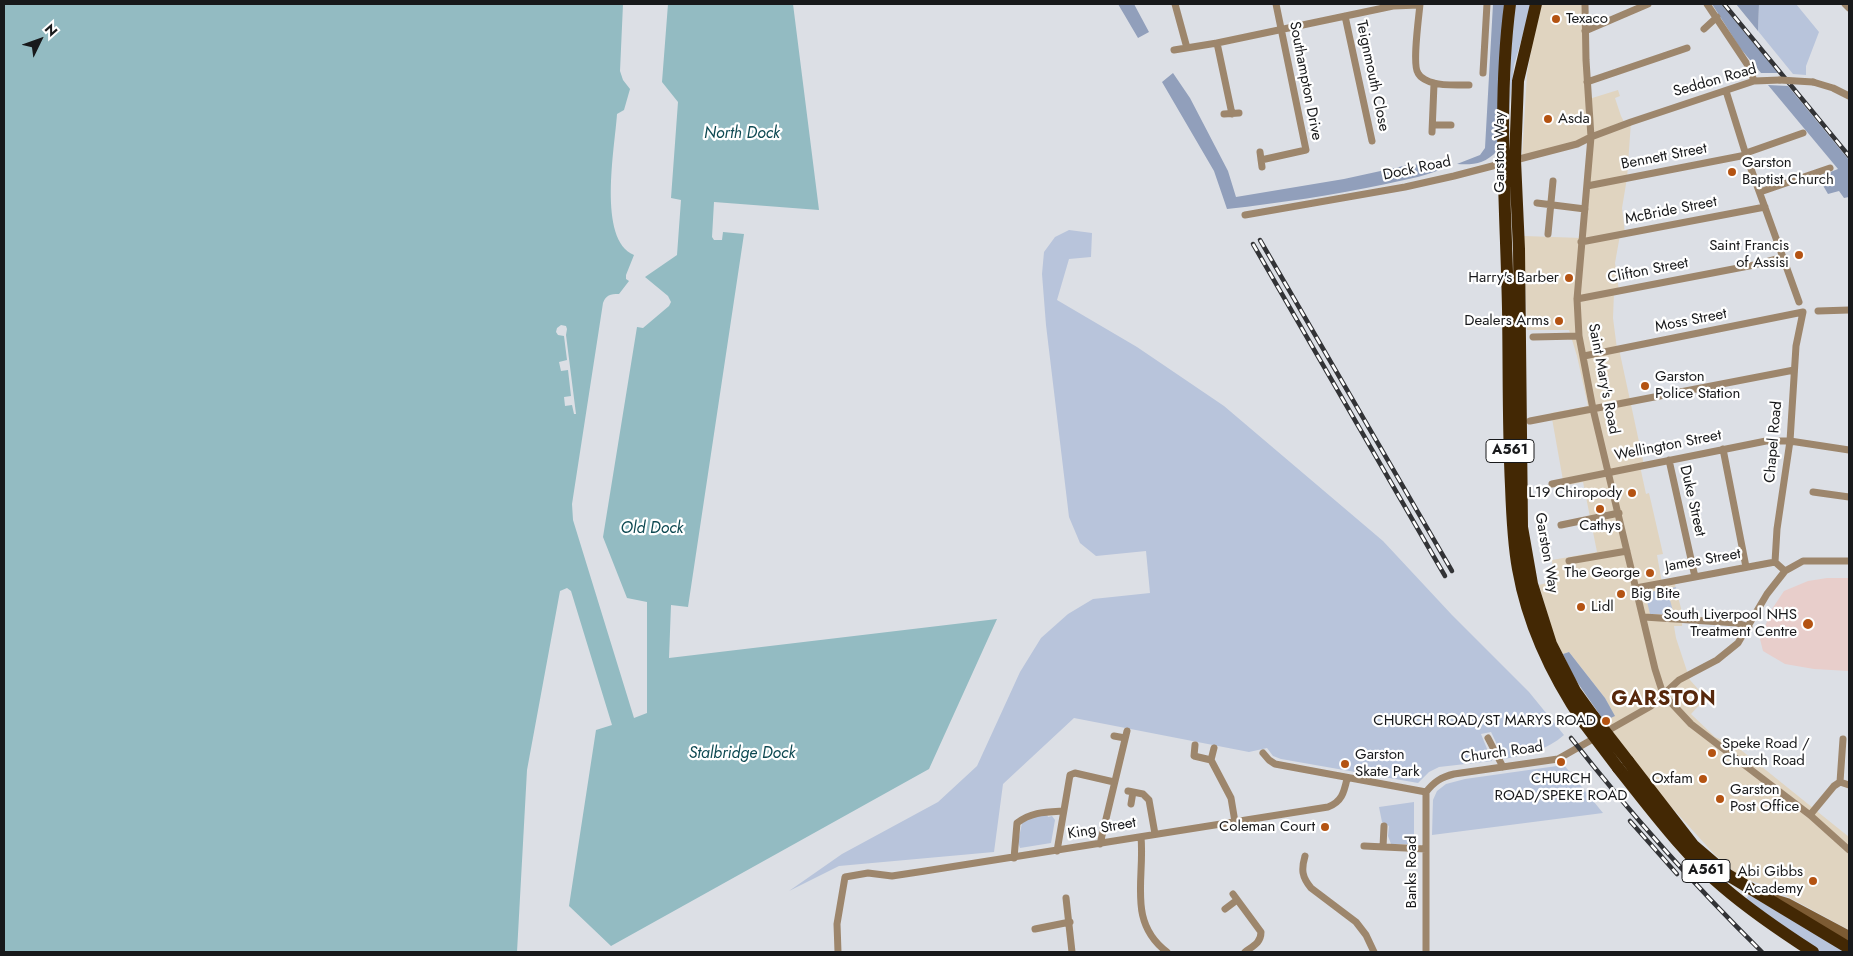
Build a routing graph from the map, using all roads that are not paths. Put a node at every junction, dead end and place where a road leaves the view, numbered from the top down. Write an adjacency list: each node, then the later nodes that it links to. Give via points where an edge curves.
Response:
1 (1175, 4): 18 (street)
2 (1276, 4): 14 (street, Southampton Drive)
3 (1420, 4): 12 (street); 24 (street, via 1416,68 1418,74)
4 (1487, 4): 21 (street)
5 (1510, 4): 35 (highway, Garston Way / A561, via 1503,88)
6 (1536, 4): 35 (highway, Garston Way / A561, via 1518,81)
7 (1586, 4): 16 (street, Saint Mary's Road)
8 (1648, 4): 16 (street)
9 (1707, 4): 13 (street)
10 (1845, 4): 11 (street)
11 (1849, 8)
12 (1345, 16): 14 (street); 32 (street, Teignmouth Close)
13 (1717, 17): 15 (street); 22 (street, via 1749,67)
14 (1280, 29): 17 (street); 33 (street, Southampton Drive, via 1306,150 1262,164)
15 (1704, 29)
16 (1585, 31): 23 (street, Saint Mary's Road)
17 (1217, 43): 18 (street); 28 (street)
18 (1187, 48): 20 (street)
19 (1687, 48): 23 (street)
20 (1174, 50)
21 (1483, 73)
22 (1754, 81): 26 (street, Seddon Road); 27 (street, Seddon Road, bridge, via 1813,82)
23 (1587, 82): 31 (street, Saint Mary's Road)
24 (1434, 84): 25 (street); 29 (street, via 1432,129)
25 (1469, 85)
26 (1726, 91): 31 (street, Seddon Road); 34 (street)
27 (1849, 96)
28 (1232, 114)
29 (1451, 125)
30 (1803, 133): 34 (street, Bennett Street)
31 (1591, 136): 35 (street, Dock Road, via 1577,144); 38 (street, Saint Mary's Road)
32 (1372, 141)
33 (1260, 152)
34 (1746, 154): 38 (street, Bennett Street); 39 (street)
35 (1509, 162): 44 (street, Dock Road, via 1405,187); 87 (highway, Garston Way / A561, bridge, via 1520,249 1522,527 1532,584 1551,644 1589,720)
36 (1830, 168): 39 (street)
37 (1553, 181): 41 (street)
38 (1587, 186): 43 (street, Saint Mary's Road)
39 (1760, 192): 42 (street)
40 (1537, 203): 41 (street)
41 (1550, 205): 43 (street); 45 (street)
42 (1765, 207): 46 (street, McBride Street); 47 (street)
43 (1584, 209): 46 (street, Saint Mary's Road)
44 (1245, 215)
45 (1548, 234)
46 (1581, 242): 48 (street, Saint Mary's Road)
47 (1782, 257): 48 (street, Clifton Street); 49 (street)
48 (1577, 299): 53 (street, Saint Mary's Road)
49 (1798, 302)
50 (1849, 310): 51 (street)
51 (1818, 311)
52 (1803, 312): 55 (street, Moss Street); 56 (street, Chapel Road)
53 (1578, 336): 54 (street); 55 (street, Saint Mary's Road)
54 (1533, 337)
55 (1584, 356): 57 (street, Saint Mary's Road)
56 (1794, 370): 57 (street); 59 (street, Chapel Road)
57 (1593, 409): 58 (street); 63 (street, Saint Mary's Road)
58 (1530, 421)
59 (1790, 441): 60 (street, Wellington Street, via 1766,441); 61 (street, Wellington Street); 72 (street, Chapel Road, via 1777,529)
60 (1723, 450): 62 (street, Wellington Street); 73 (street)
61 (1849, 450)
62 (1669, 460): 63 (street, Wellington Street); 75 (street, Duke Street)
63 (1609, 472): 64 (street, Wellington Street); 67 (street, Saint Mary's Road)
64 (1552, 484)
65 (1813, 492): 66 (street)
66 (1849, 497)
67 (1619, 514): 68 (street); 69 (street, Saint Mary's Road)
68 (1561, 525)
69 (1627, 551): 70 (street); 76 (street, Saint Mary's Road)
70 (1569, 561)
71 (1849, 561): 74 (street, via 1803,561)
72 (1776, 562): 73 (street, James Street); 74 (street)
73 (1746, 567): 75 (street, James Street)
74 (1785, 571): 78 (street, Church Road, via 1767,594)
75 (1695, 577): 76 (street, James Street)
76 (1636, 588): 77 (street, Saint Mary's Road)
77 (1644, 617): 78 (street, via 1737,623); 79 (street, Saint Mary's Road)
78 (1749, 627): 79 (street, Church Road, via 1738,644 1679,680)
79 (1663, 694): 88 (street, Church Road, via 1651,706 1558,759); 96 (street, via 1705,736)
80 (1114, 736): 90 (street, via 1126,735)
81 (1488, 738): 88 (street)
82 (1843, 739): 91 (street)
83 (1196, 745): 86 (street, via 1194,756)
84 (1214, 748): 86 (street)
85 (1263, 752): 89 (street, via 1275,764)
86 (1211, 760): 97 (street, via 1231,798)
87 (1623, 765): 109 (highway, Garston Way / A561, via 1693,844 1728,875); 122 (highway, Garston Way / A561, via 1664,825 1721,886)
88 (1503, 767): 93 (street, Church Road, via 1443,777)
89 (1347, 778): 93 (street); 97 (street, King Street, via 1342,797 1335,804)
90 (1114, 782): 95 (street, via 1075,773 1070,775); 101 (street)
91 (1840, 782): 92 (street); 96 (street)
92 (1849, 785)
93 (1426, 792): 104 (street, Banks Road)
94 (1131, 804): 99 (street, via 1131,791 1143,794 1149,800)
95 (1062, 811): 106 (street); 108 (street, via 1035,813 1017,823)
96 (1810, 815): 105 (street)
97 (1235, 822): 99 (street, King Street)
98 (1384, 826): 103 (street)
99 (1155, 834): 100 (street, King Street)
100 (1141, 837): 101 (street, King Street); 116 (street, via 1140,902 1143,920)
101 (1100, 844): 106 (street, King Street)
102 (1364, 846): 103 (street)
103 (1383, 846): 104 (street)
104 (1426, 849): 121 (street, Banks Road)
105 (1849, 850)
106 (1056, 851): 108 (street, King Street)
107 (1305, 856): 120 (street, via 1302,873 1311,888 1356,922)
108 (1014, 858): 117 (street, King Street, via 892,876 868,873 845,877 837,924)
109 (1756, 894): 114 (main road, A561, via 1787,903); 115 (highway, Garston Way / A561)
110 (1066, 898): 112 (street)
111 (1225, 909): 119 (street, via 1235,897 1261,932 1258,943)
112 (1070, 922): 113 (street); 118 (street)
113 (1035, 928)
114 (1849, 936)
115 (1849, 948)
116 (1163, 951)
117 (838, 952)
118 (1072, 952)
119 (1245, 952)
120 (1374, 952)
121 (1426, 952)
122 (1813, 952)

